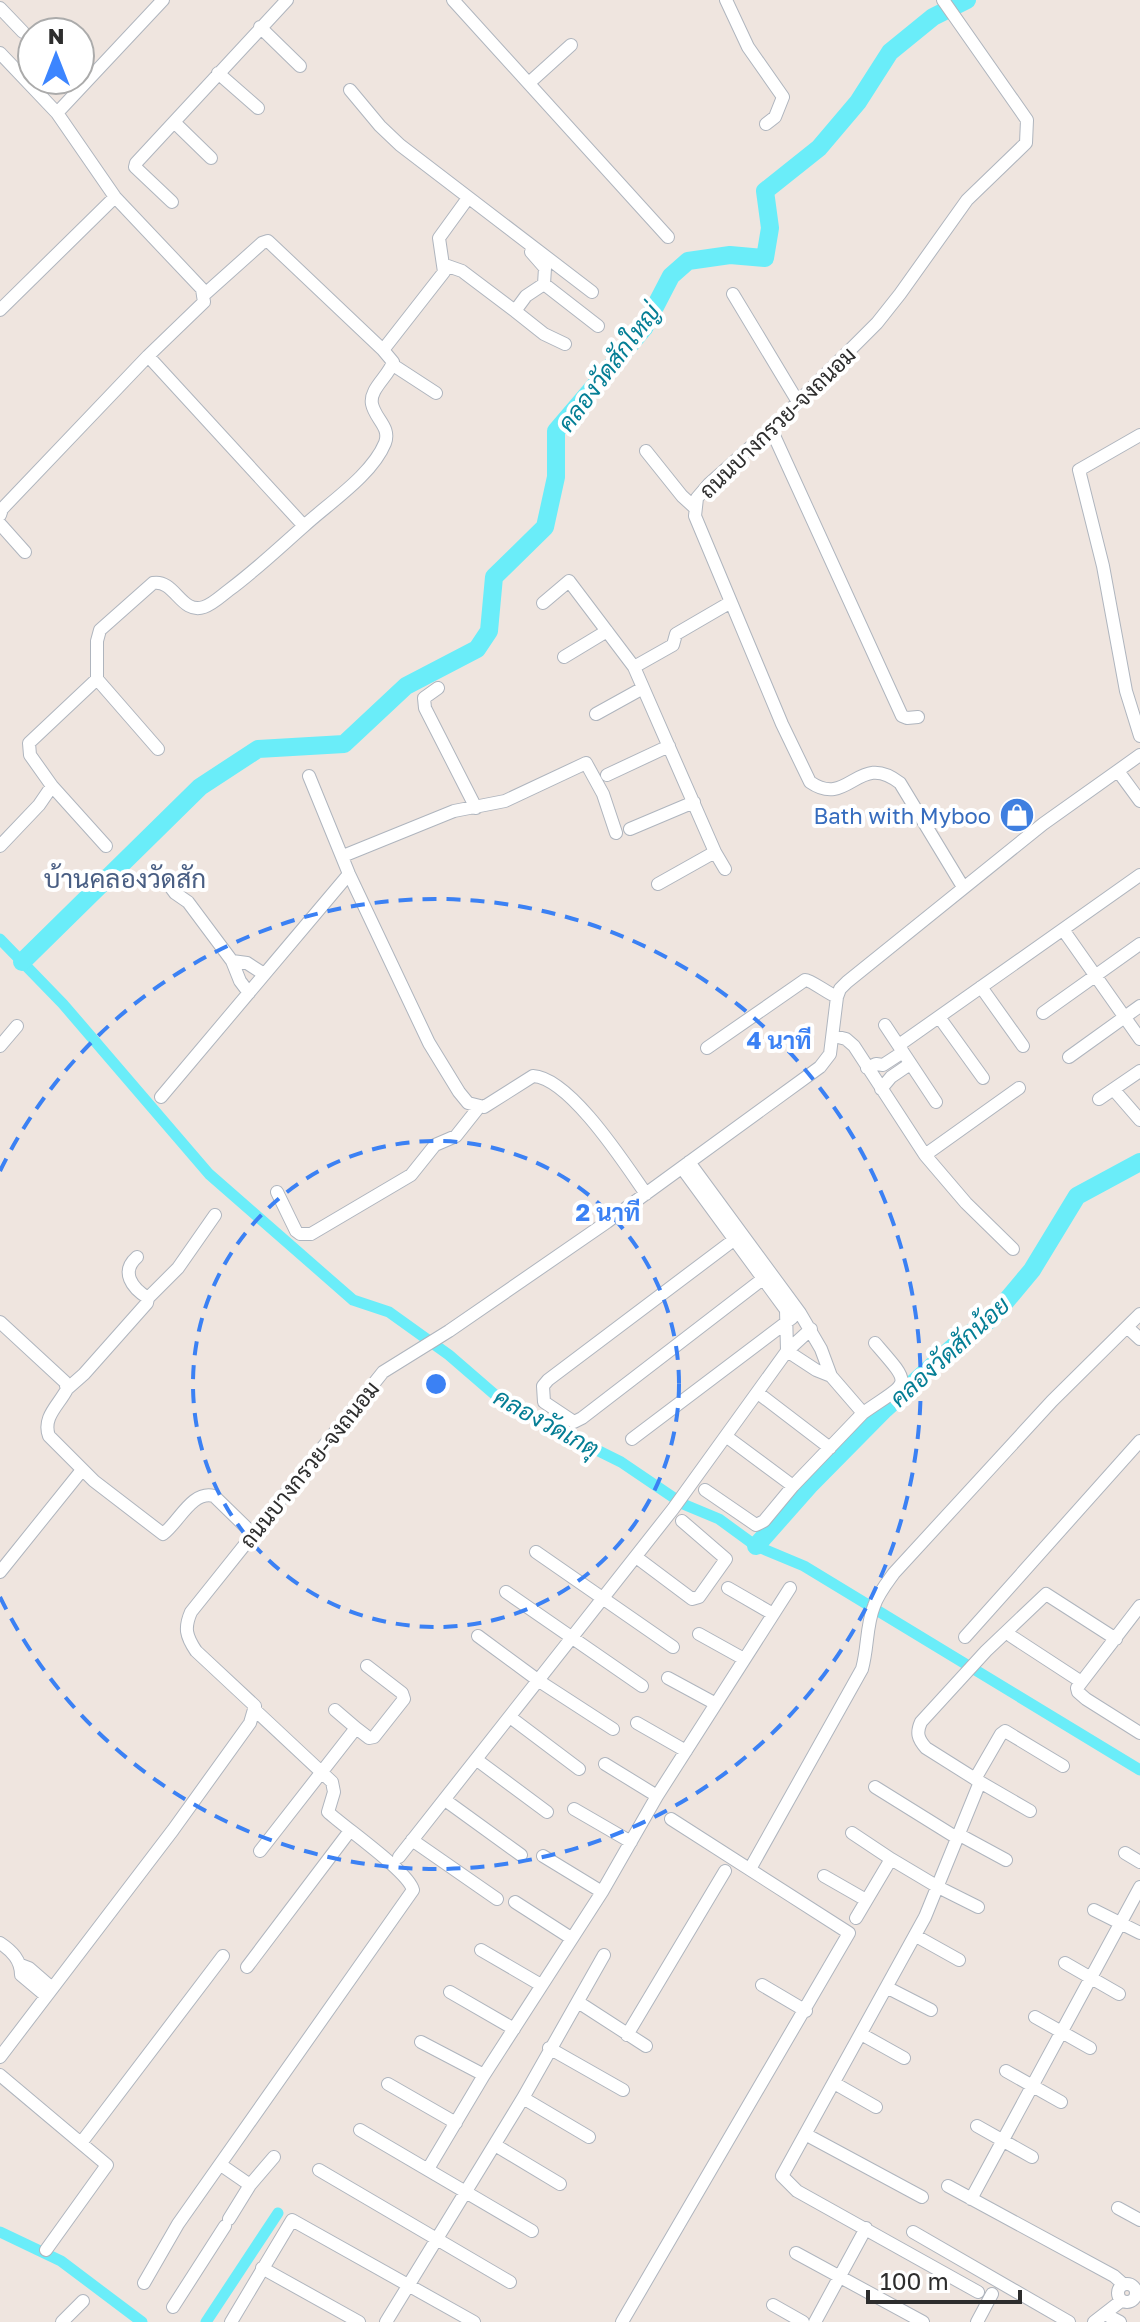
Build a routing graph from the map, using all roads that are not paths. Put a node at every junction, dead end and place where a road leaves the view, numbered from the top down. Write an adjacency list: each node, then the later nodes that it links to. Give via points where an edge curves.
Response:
1 (163, 0): 16 (street)
2 (287, 0): 8 (street)
3 (453, 0): 13 (street)
4 (726, 0): 18 (street, via 748,47 783,97)
5 (943, 0): 37 (street, ถนนบางกรวย-จงถนอม, via 1027,120 1026,143 967,200 887,311)
6 (0, 8): 7 (street)
7 (16, 25)
8 (260, 27): 11 (street); 12 (street)
9 (571, 45): 13 (street)
10 (2, 59): 16 (street)
11 (300, 66)
12 (218, 73): 15 (street); 17 (street)
13 (529, 83): 23 (street)
14 (350, 90): 22 (street, via 388,134)
15 (258, 108)
16 (57, 113): 20 (street)
17 (174, 122): 19 (street); 21 (street, via 135,165)
18 (766, 124)
19 (211, 158)
20 (115, 197): 27 (street); 29 (street)
21 (172, 202)
22 (465, 202): 24 (street, via 439,238); 25 (street, via 538,258 545,268); 26 (street)
23 (668, 237)
24 (445, 265): 30 (street, via 462,271); 33 (street)
25 (544, 284): 30 (street); 31 (street)
26 (592, 292)
27 (205, 294): 33 (street, via 268,241); 34 (street, via 204,302)
28 (733, 294): 37 (street)
29 (0, 310)
30 (515, 311): 32 (street)
31 (598, 326)
32 (565, 344)
33 (383, 350): 35 (street)
34 (148, 356): 42 (street); 44 (street)
35 (393, 365): 36 (street); 44 (street, via 372,397 386,432 380,452)
36 (436, 393)
37 (798, 402): 38 (street, ถนนบางกรวย-จงถนอม)
38 (771, 429): 41 (street, ถนนบางกรวย-จงถนอม, via 709,484); 55 (street, via 902,716)
39 (1140, 435): 56 (street, via 1079,470)
40 (646, 451): 41 (street)
41 (694, 507): 46 (street, ถนนบางกรวย-จงถนอม)
42 (0, 515)
43 (0, 524): 45 (street)
44 (304, 526): 51 (street, via 202,608 188,606 167,585 153,583 100,630)
45 (25, 552)
46 (731, 602): 50 (street, via 676,634 673,645); 78 (street, ถนนบางกรวย-จงถนอม, via 810,782 829,790 870,772 890,775 900,783)
47 (543, 603): 48 (street, via 569,581)
48 (607, 631): 49 (street); 50 (street)
49 (564, 657)
50 (634, 667): 53 (street)
51 (97, 679): 58 (street); 63 (street, via 29,743 30,755)
52 (438, 688): 66 (street, via 424,698 425,708)
53 (643, 688): 54 (street); 57 (street)
54 (596, 714)
55 (918, 717)
56 (1140, 736)
57 (669, 746): 61 (street); 65 (street)
58 (158, 749)
59 (1140, 755): 60 (street)
60 (1118, 771): 64 (street); 78 (street)
61 (607, 775)
62 (309, 776): 72 (street)
63 (52, 786): 69 (street); 70 (street)
64 (1140, 801)
65 (694, 802): 67 (street); 71 (street)
66 (476, 808): 68 (street, via 505,801 586,763); 72 (street, via 454,811)
67 (630, 829)
68 (616, 833)
69 (0, 846)
70 (106, 846)
71 (715, 852): 73 (street); 77 (street)
72 (343, 856): 74 (street)
73 (725, 869)
74 (349, 874): 82 (street); 112 (street, via 429,1043 459,1092)
75 (1140, 875): 79 (street)
76 (164, 878): 81 (street)
77 (658, 884)
78 (963, 887): 86 (street, via 847,982)
79 (1064, 931): 83 (street); 84 (street)
80 (1140, 944): 83 (street)
81 (232, 961): 82 (street); 85 (street)
82 (264, 974): 85 (street)
83 (1095, 976): 88 (street); 90 (street)
84 (981, 987): 89 (street); 96 (street)
85 (249, 993): 109 (street)
86 (837, 997): 93 (street, ถนนบางกรวย-จงถนอม); 97 (street, via 805,980)
87 (1140, 1006): 90 (street)
88 (1043, 1013)
89 (939, 1017): 98 (street); 105 (street)
90 (1124, 1017): 94 (street); 99 (street)
91 (885, 1025): 98 (street)
92 (17, 1026): 95 (street)
93 (834, 1036): 102 (street, via 850,1042); 115 (street, ถนนบางกรวย-จงถนอม, via 820,1067)
94 (1140, 1039)
95 (0, 1046)
96 (1023, 1046)
97 (707, 1048)
98 (901, 1049): 100 (street); 101 (street)
99 (1069, 1057)
100 (910, 1064): 104 (street); 111 (street)
101 (883, 1065): 102 (street); 104 (street)
102 (867, 1068): 107 (street)
103 (1140, 1071): 108 (street)
104 (891, 1077): 107 (street)
105 (983, 1078)
106 (1019, 1088): 114 (street)
107 (881, 1089): 114 (street)
108 (1114, 1090): 110 (street); 113 (street)
109 (161, 1097)
110 (1099, 1099)
111 (936, 1102)
112 (479, 1107): 116 (street, via 456,1136 435,1145 411,1175 311,1234 296,1231); 117 (street, via 533,1076 548,1080 603,1133)
113 (1140, 1120)
114 (925, 1155): 120 (street)
115 (686, 1165): 117 (street, ถนนบางกรวย-จงถนอม); 119 (street)
116 (277, 1192)
117 (646, 1194): 145 (street, ถนนบางกรวย-จงถนอม, via 383,1372)
118 (215, 1215): 123 (street, via 178,1268)
119 (734, 1233): 122 (street); 122 (street, via 548,1380 544,1402 574,1422 582,1418)
120 (1013, 1249)
121 (137, 1257): 123 (street, via 128,1276)
122 (763, 1272): 124 (street); 126 (street)
123 (148, 1298): 134 (street)
124 (800, 1313): 126 (street); 129 (street)
125 (1140, 1314): 128 (street)
126 (788, 1321): 132 (street); 138 (street)
127 (0, 1322): 134 (street)
128 (1127, 1327): 130 (street); 203 (street, via 1004,1453 878,1595 862,1669)
129 (811, 1329): 132 (street); 133 (street)
130 (1140, 1339)
131 (875, 1343): 136 (street, via 903,1379 901,1387)
132 (787, 1351): 133 (street); 135 (street)
133 (831, 1376): 136 (street)
134 (67, 1389): 141 (street, via 46,1429)
135 (758, 1393): 137 (street); 140 (street)
136 (863, 1413): 140 (street)
137 (727, 1437): 142 (street); 147 (street)
138 (632, 1439)
139 (1140, 1441): 159 (street)
140 (830, 1448): 142 (street)
141 (82, 1470): 145 (street, via 163,1534 198,1496 207,1494); 148 (street)
142 (793, 1486): 143 (street, via 756,1525)
143 (705, 1490)
144 (682, 1521): 147 (street, via 726,1559 699,1597 692,1599)
145 (252, 1533): 170 (street, ถนนบางกรวย-จงถนอม, via 191,1612 186,1632 196,1651)
146 (536, 1552): 152 (street)
147 (636, 1557): 152 (street)
148 (0, 1572)
149 (728, 1588): 154 (street)
150 (790, 1588): 154 (street)
151 (506, 1592): 158 (street)
152 (604, 1598): 158 (street); 161 (street)
153 (1140, 1606): 160 (street)
154 (773, 1614): 162 (street)
155 (699, 1634): 162 (street)
156 (478, 1636): 165 (street)
157 (1011, 1636): 166 (street)
158 (574, 1637): 165 (street); 167 (street)
159 (965, 1637)
160 (1116, 1639): 166 (street); 182 (street, via 1046,1594 963,1674 918,1730 926,1748)
161 (673, 1647)
162 (744, 1659): 168 (street)
163 (367, 1666): 173 (street, via 404,1699 374,1737)
164 (668, 1678): 168 (street)
165 (539, 1681): 171 (street); 174 (street)
166 (1080, 1681): 175 (street, via 1078,1692)
167 (642, 1686)
168 (716, 1704): 176 (street)
169 (335, 1710): 173 (street)
170 (256, 1711): 181 (street); 230 (street)
171 (510, 1717): 177 (street); 180 (street)
172 (637, 1723): 176 (street)
173 (356, 1728): 181 (street)
174 (613, 1729)
175 (1140, 1733)
176 (686, 1751): 184 (street)
177 (477, 1760): 185 (street); 188 (street)
178 (605, 1764): 184 (street)
179 (1063, 1766): 182 (street, via 1005,1731)
180 (579, 1769)
181 (321, 1772): 190 (street, via 334,1785 328,1812); 195 (street)
182 (978, 1781): 187 (street); 192 (street)
183 (875, 1787): 192 (street)
184 (657, 1796): 194 (street)
185 (445, 1800): 193 (street); 197 (street)
186 (574, 1809): 194 (street)
187 (1030, 1811)
188 (547, 1812)
189 (671, 1819): 203 (street)
190 (349, 1832): 225 (street); 267 (street, via 412,1884 411,1894)
191 (852, 1833): 200 (street)
192 (958, 1836): 201 (street); 206 (street)
193 (412, 1840): 199 (street); 209 (street)
194 (631, 1842): 208 (street)
195 (260, 1851)
196 (1125, 1853): 202 (street)
197 (521, 1855)
198 (543, 1856): 208 (street)
199 (399, 1857)
200 (891, 1859): 206 (street); 210 (street)
201 (1006, 1860)
202 (1140, 1862)
203 (750, 1869): 235 (street, via 849,1933)
204 (725, 1871): 240 (street)
205 (824, 1876): 210 (street)
206 (938, 1887): 212 (street); 217 (street)
207 (1140, 1887): 215 (street)
208 (602, 1892): 218 (street)
209 (497, 1899)
210 (866, 1900): 214 (street)
211 (515, 1902): 218 (street)
212 (978, 1907)
213 (1094, 1910): 215 (street)
214 (856, 1918)
215 (1120, 1924): 216 (street); 226 (street)
216 (1140, 1933)
217 (916, 1936): 223 (street); 229 (street)
218 (571, 1938): 227 (street)
219 (0, 1943): 230 (street)
220 (481, 1950): 227 (street)
221 (604, 1955): 233 (street)
222 (223, 1956): 263 (street)
223 (959, 1960)
224 (1065, 1963): 226 (street)
225 (247, 1967)
226 (1091, 1978): 232 (street); 238 (street)
227 (541, 1985): 237 (street)
228 (762, 1985): 235 (street)
229 (888, 1988): 234 (street); 239 (street)
230 (49, 1992): 245 (street)
231 (450, 1992): 237 (street)
232 (1119, 1994)
233 (578, 2002): 240 (street); 243 (street)
234 (931, 2010)
235 (806, 2011): 301 (street)
236 (1035, 2017): 238 (street)
237 (514, 2029): 249 (street)
238 (1061, 2032): 244 (street); 252 (street)
239 (861, 2034): 246 (street); 250 (street)
240 (627, 2035): 242 (street)
241 (421, 2042): 249 (street)
242 (646, 2046)
243 (549, 2048): 253 (street); 254 (street)
244 (1090, 2048)
245 (0, 2057)
246 (904, 2058)
247 (1006, 2071): 252 (street)
248 (0, 2075): 263 (street)
249 (484, 2075): 257 (street)
250 (834, 2083): 256 (street); 260 (street)
251 (388, 2084): 257 (street)
252 (1032, 2086): 255 (street); 262 (street)
253 (623, 2090)
254 (523, 2098): 261 (street); 264 (street)
255 (1061, 2102)
256 (876, 2107)
257 (456, 2123): 268 (street)
258 (977, 2126): 262 (street)
259 (360, 2130): 268 (street)
260 (805, 2134): 274 (street); 278 (street, via 782,2176 797,2191)
261 (589, 2137)
262 (1003, 2140): 266 (street); 275 (street)
263 (81, 2143): 282 (street, via 107,2163 106,2169)
264 (495, 2145): 270 (street); 273 (street)
265 (274, 2157): 271 (street)
266 (1032, 2157)
267 (221, 2165): 271 (street); 287 (street, via 163,2246)
268 (428, 2169): 273 (street)
269 (319, 2170): 281 (street)
270 (560, 2184)
271 (250, 2185): 294 (street)
272 (948, 2186): 275 (street)
273 (467, 2193): 279 (street); 281 (street)
274 (922, 2197)
275 (971, 2199): 289 (street)
276 (1118, 2208): 277 (street)
277 (1140, 2220)
278 (866, 2228): 285 (street); 290 (street)
279 (532, 2231)
280 (913, 2232): 306 (street)
281 (437, 2239): 286 (street); 288 (street)
282 (46, 2250)
283 (796, 2253): 285 (street)
284 (262, 2268): 288 (street, via 292,2220); 296 (street); 298 (street)
285 (841, 2275): 303 (street); 304 (street)
286 (510, 2282)
287 (144, 2283)
288 (410, 2284): 299 (street); 300 (street)
289 (1132, 2284): 295 (street, via 1134,2299 1121,2301)
290 (978, 2292)
291 (992, 2294): 305 (street)
292 (83, 2301): 297 (street)
293 (773, 2305): 302 (street)
294 (173, 2307)
295 (1099, 2318): 307 (street)
296 (236, 2320)
297 (62, 2322)
298 (359, 2322)
299 (386, 2322)
300 (474, 2322)
301 (622, 2322)
302 (803, 2322)
303 (815, 2322)
304 (923, 2322)
305 (977, 2322)
306 (1069, 2322)
307 (1120, 2322)

